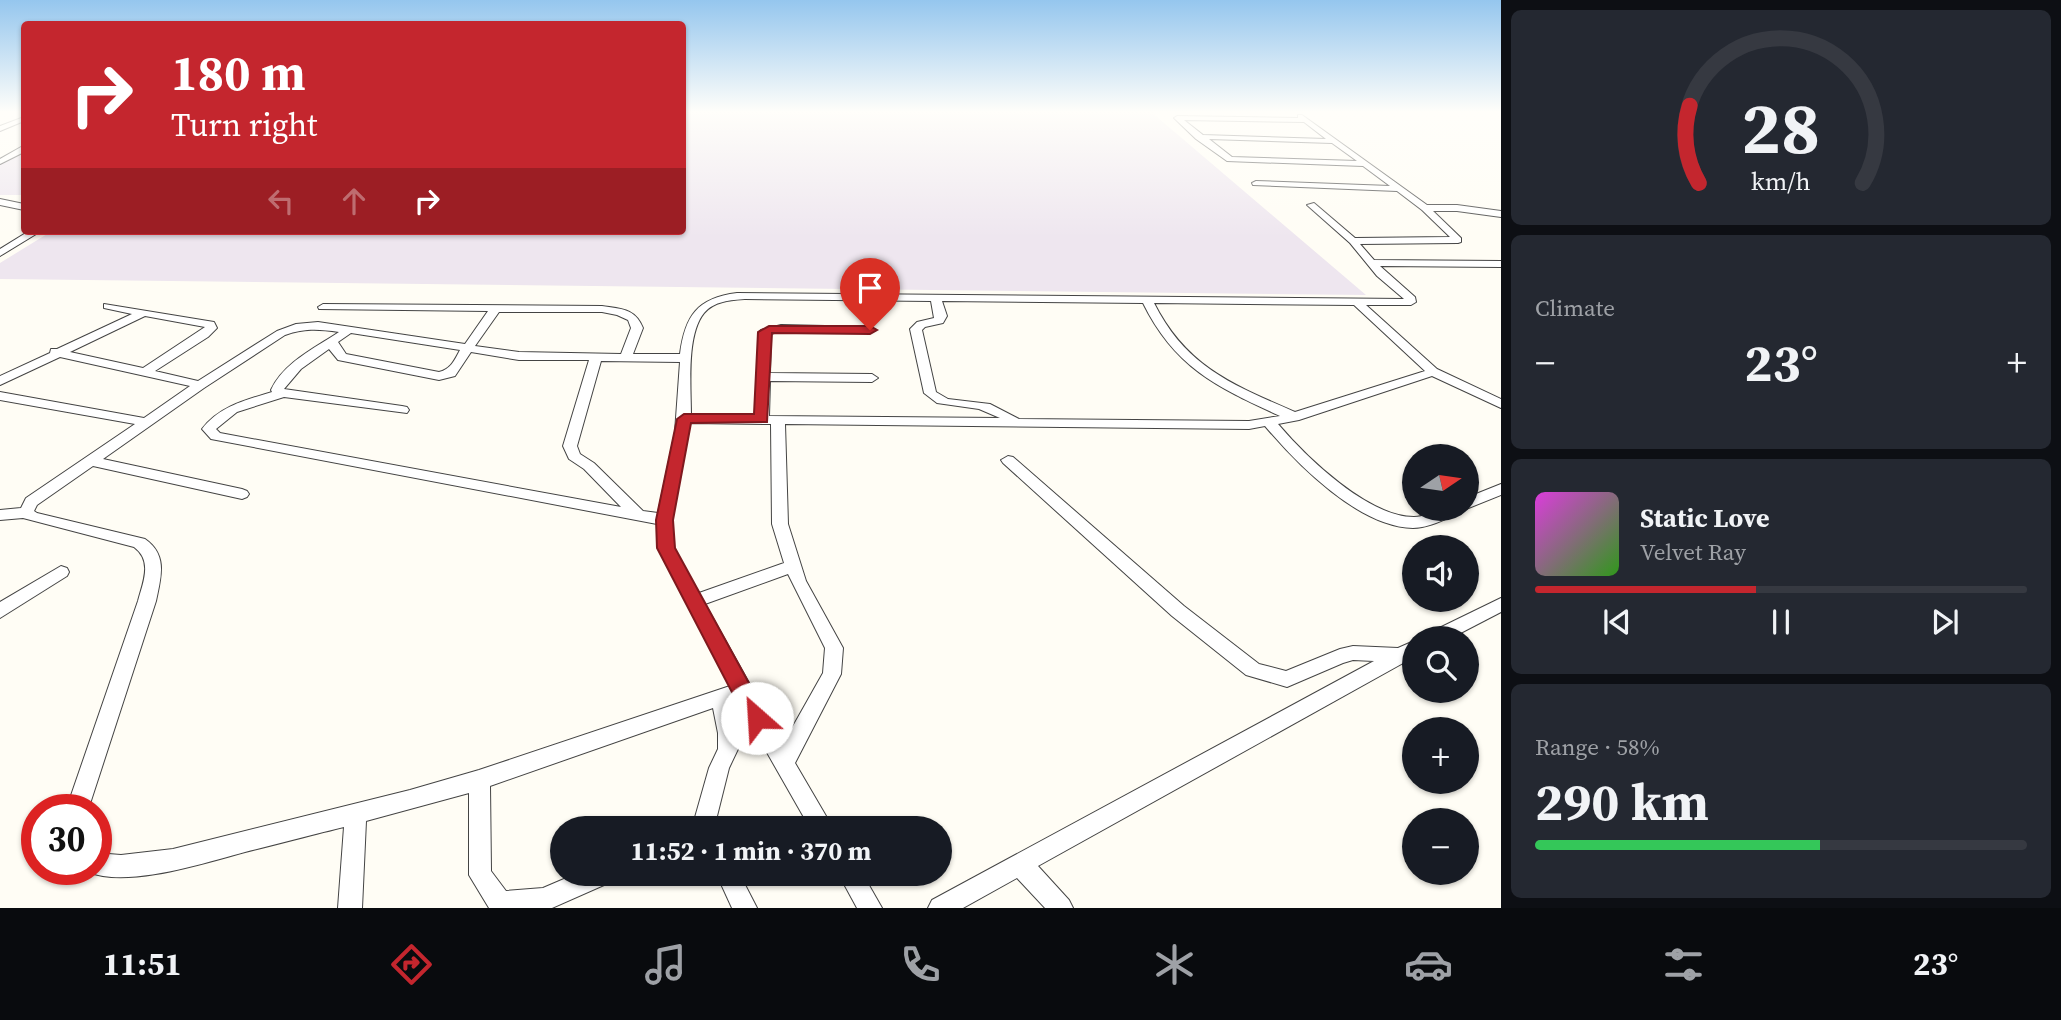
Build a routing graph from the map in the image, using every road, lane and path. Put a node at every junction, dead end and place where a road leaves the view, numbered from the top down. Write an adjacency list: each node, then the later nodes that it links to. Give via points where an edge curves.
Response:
1 (16, 153): 4 (street)
2 (1222, 153): 5 (street, via 1230,159)
3 (1352, 153): 5 (street)
4 (0, 162)
5 (1365, 163): 7 (street)
6 (1256, 183): 7 (street)
7 (1398, 189): 11 (street)
8 (0, 202): 10 (street)
9 (1311, 205): 14 (street)
10 (21, 206)
11 (1425, 208): 12 (street); 15 (street, via 1458,240)
12 (1501, 214)
13 (29, 235): 16 (street)
14 (1353, 241): 15 (street); 17 (street)
15 (1415, 241): 18 (street)
16 (0, 253)
17 (1374, 262): 18 (street); 22 (street, via 1381,275 1412,301)
18 (1443, 263): 19 (street)
19 (1501, 264)
20 (936, 299): 21 (street); 34 (street, via 723,299 698,313); 50 (street, via 939,321 916,329 930,393 949,404 993,409)
21 (1148, 301): 22 (street); 45 (street, via 1161,328 1187,360 1218,382)
22 (1358, 303): 35 (street)
23 (108, 306): 26 (street)
24 (323, 307): 25 (street)
25 (495, 310): 30 (street); 33 (street, via 620,312 633,318 637,328)
26 (144, 312): 31 (street); 36 (street, via 204,321 211,328)
27 (870, 330): 37 (street, via 769,330 765,332)
28 (347, 331): 29 (street); 30 (street); 40 (street, via 318,325 288,330)
29 (332, 342): 30 (street, via 342,357 439,376 451,373); 41 (street, via 278,383 277,390)
30 (467, 349): 32 (street)
31 (55, 352): 36 (street); 39 (street)
32 (596, 358): 33 (street); 57 (street, via 570,446)
33 (625, 358): 34 (street)
34 (687, 358): 46 (street)
35 (1433, 372): 43 (street); 45 (street)
36 (144, 373): 40 (street)
37 (764, 377): 38 (street); 47 (street)
38 (872, 378)
39 (0, 381)
40 (200, 385): 48 (street)
41 (283, 393): 44 (street); 57 (street, via 224,413 209,429 216,436)
42 (0, 396): 48 (street)
43 (1501, 404)
44 (402, 410)
45 (1294, 417): 49 (street)
46 (684, 419): 47 (street); 59 (street)
47 (770, 419): 50 (street); 61 (street, via 780,524)
48 (147, 422): 52 (street)
49 (1269, 422): 50 (street); 60 (street, via 1292,451 1319,474 1377,512)
50 (1018, 424)
51 (1008, 460): 67 (street, via 1178,611 1253,670 1287,679 1353,653)
52 (91, 461): 54 (street); 56 (street, via 31,502)
53 (1501, 489): 55 (street)
54 (242, 494)
55 (1479, 498)
56 (26, 513): 58 (street); 73 (street, via 139,543 154,556 147,601)
57 (637, 514): 59 (street)
58 (0, 515)
59 (665, 520): 63 (street, via 666,548)
60 (1402, 520)
61 (793, 566): 63 (street); 71 (street, via 834,648 832,674)
62 (61, 572): 65 (street)
63 (694, 601): 69 (street)
64 (1501, 604): 66 (street)
65 (0, 611)
66 (1458, 626)
67 (1402, 652)
68 (1402, 655): 78 (street)
69 (743, 690): 70 (street); 71 (street)
70 (720, 698): 72 (street); 75 (street, via 728,749)
71 (784, 763): 76 (street)
72 (479, 780): 74 (street); 79 (street, via 480,875 500,903 543,900)
73 (82, 794)
74 (356, 813): 77 (street, via 173,860); 82 (street)
75 (706, 816)
76 (815, 816)
77 (112, 865)
78 (1021, 865): 85 (street); 86 (street)
79 (575, 886)
80 (734, 886): 83 (street)
81 (857, 886): 84 (street)
82 (350, 908)
83 (746, 908)
84 (870, 908)
85 (940, 908)
86 (1061, 908)

